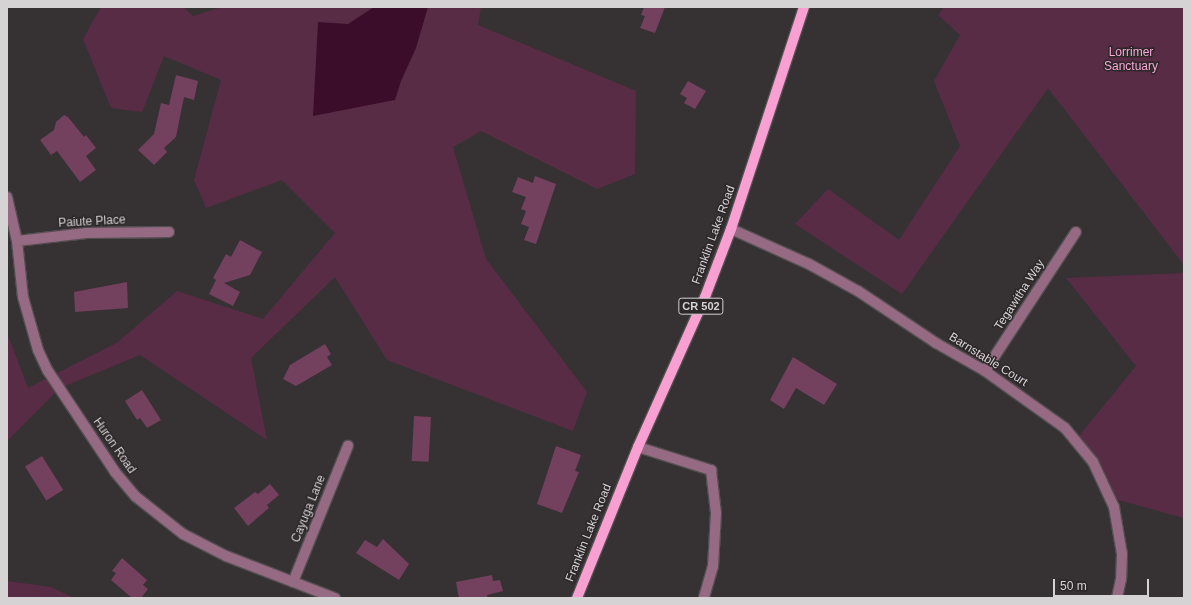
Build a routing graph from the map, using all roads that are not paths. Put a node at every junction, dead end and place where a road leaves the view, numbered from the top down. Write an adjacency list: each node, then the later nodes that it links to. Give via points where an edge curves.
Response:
1 (804, 7): 3 (main road, Franklin Lake Road / CR 502)
2 (7, 197): 6 (street, Huron Road)
3 (731, 229): 7 (street, Barnstable Court, via 809,264 858,291 936,343); 9 (main road, Franklin Lake Road / CR 502, via 688,338)
4 (169, 232): 6 (street, Paiute Place, via 87,234)
5 (1076, 232): 7 (street, Tegawitha Way)
6 (17, 241): 10 (street, Huron Road, via 23,297 38,350 48,371 115,472 135,496 183,534 210,549)
7 (985, 371): 14 (street, Barnstable Court, via 1065,428 1093,462 1105,484 1119,529 1122,560)
8 (348, 446): 10 (street, Cayuga Lane)
9 (638, 446): 12 (main road, Franklin Lake Road / CR 502); 13 (street, via 711,470 716,514 713,566)
10 (293, 582): 11 (street, Huron Road)
11 (335, 598)
12 (577, 598)
13 (704, 598)
14 (1117, 598)

